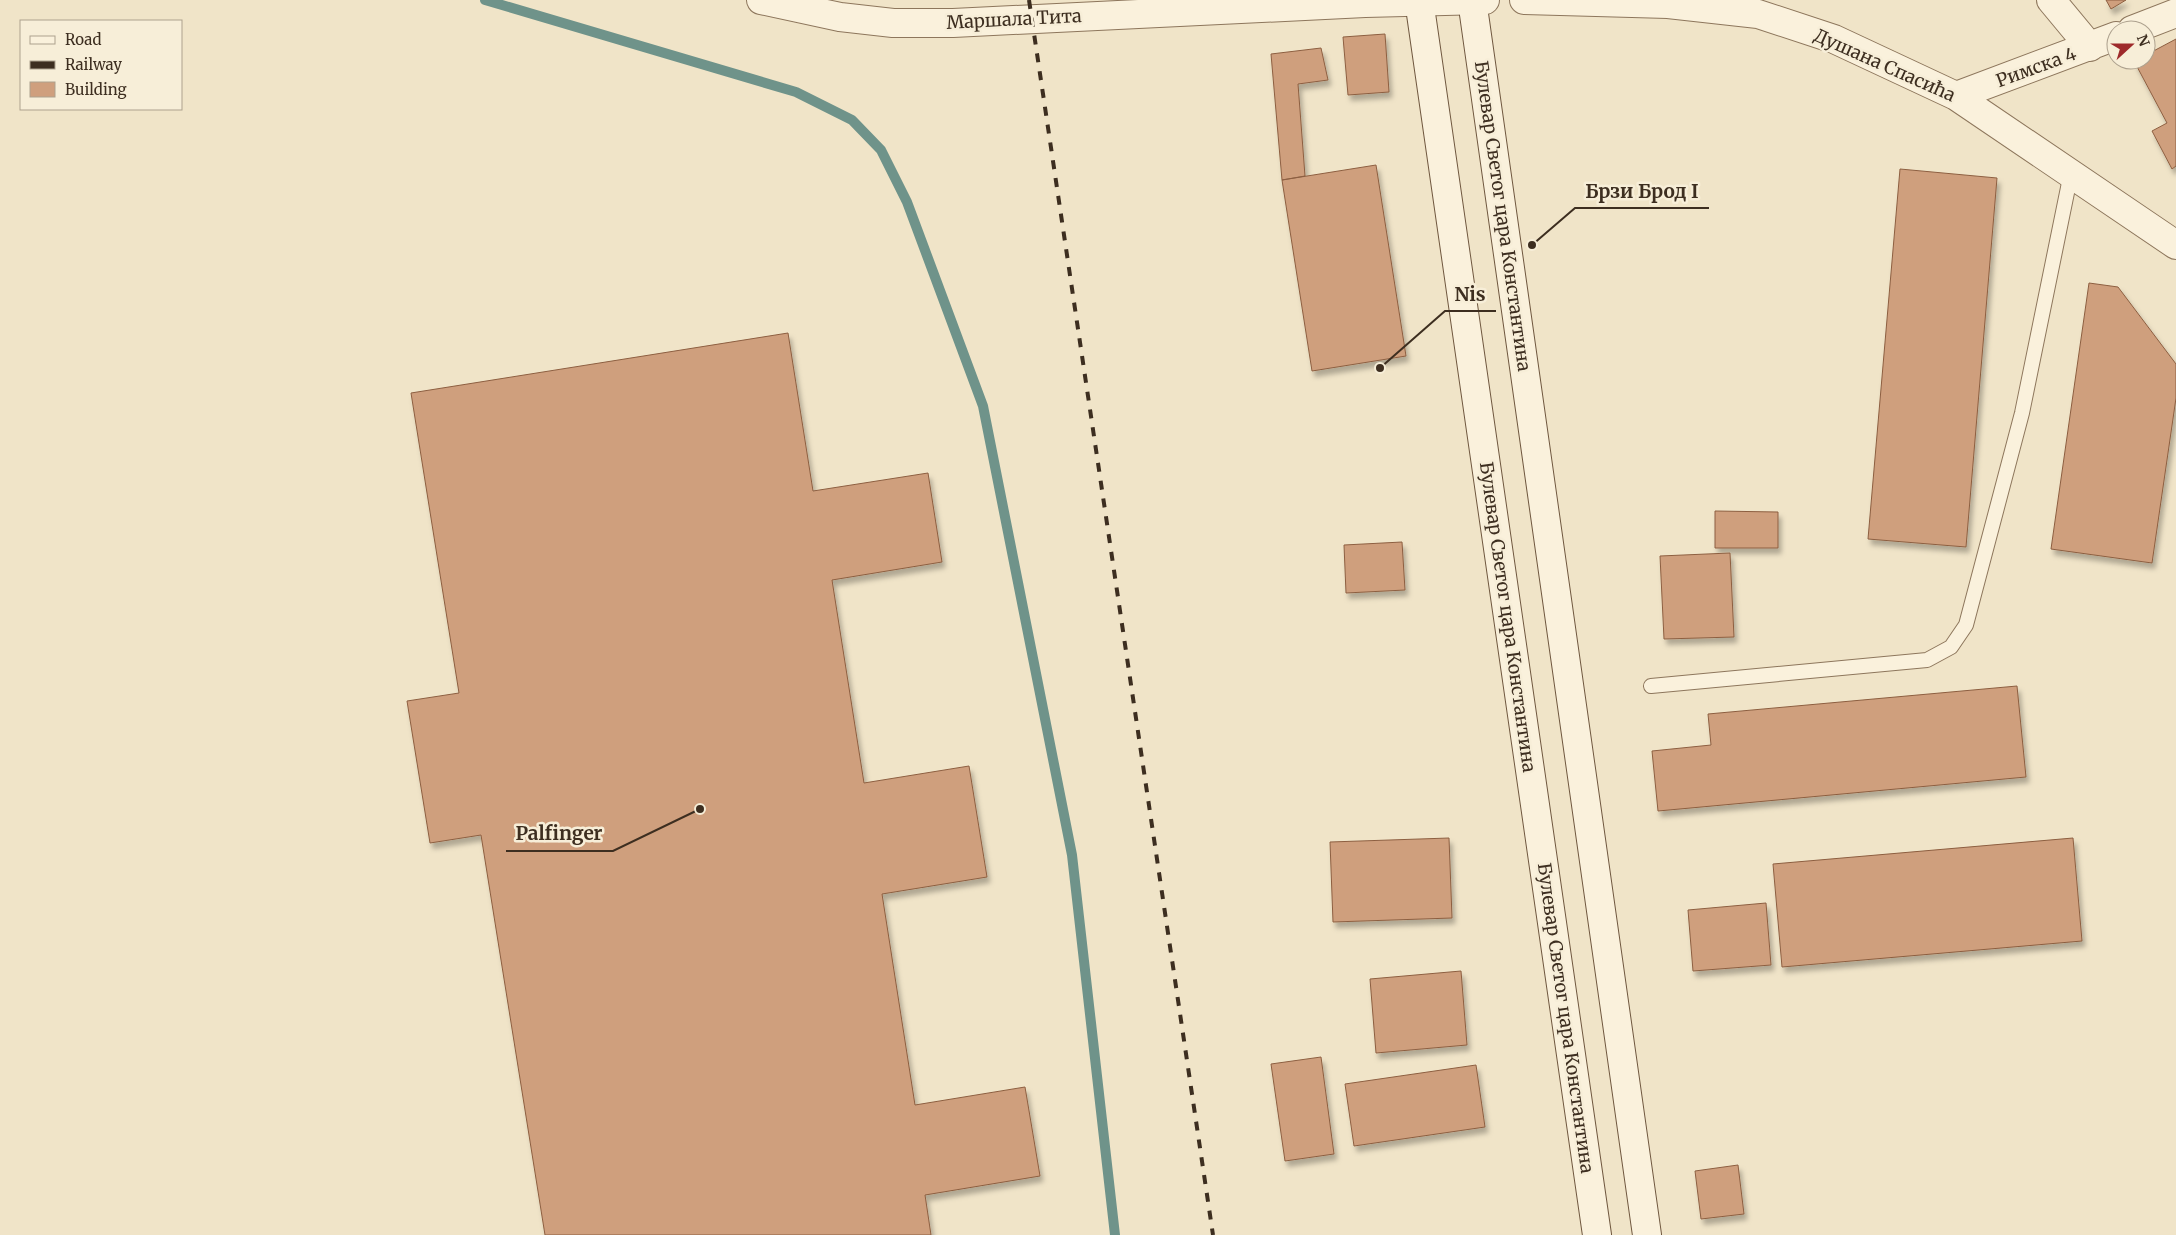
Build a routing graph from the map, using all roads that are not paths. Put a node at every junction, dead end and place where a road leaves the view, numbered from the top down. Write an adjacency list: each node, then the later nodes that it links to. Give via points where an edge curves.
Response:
1 (761, 0): 6 (main road, Маршала Тита, via 840,17 892,23 953,23)
2 (1472, 0): 3 (main road); 6 (main road); 16 (main road, Булевар Светог цара Константина)
3 (1485, 0)
4 (1524, 0): 11 (main road, Душана Спасића, via 1668,4 1758,14 1834,39)
5 (2051, 0): 10 (main road)
6 (1419, 1): 15 (main road, Булевар Светог цара Константина)
7 (2176, 13): 8 (main road)
8 (2156, 21)
9 (2106, 40): 10 (main road, Римска 4)
10 (2090, 47): 11 (main road, Римска 4)
11 (1956, 96): 12 (main road, Душана Спасића)
12 (2071, 174): 13 (main road, Душана Спасића); 14 (lane, via 2022,413 1966,624 1950,647 1927,660)
13 (2176, 244)
14 (1652, 686)
15 (1597, 1235)
16 (1646, 1235)

